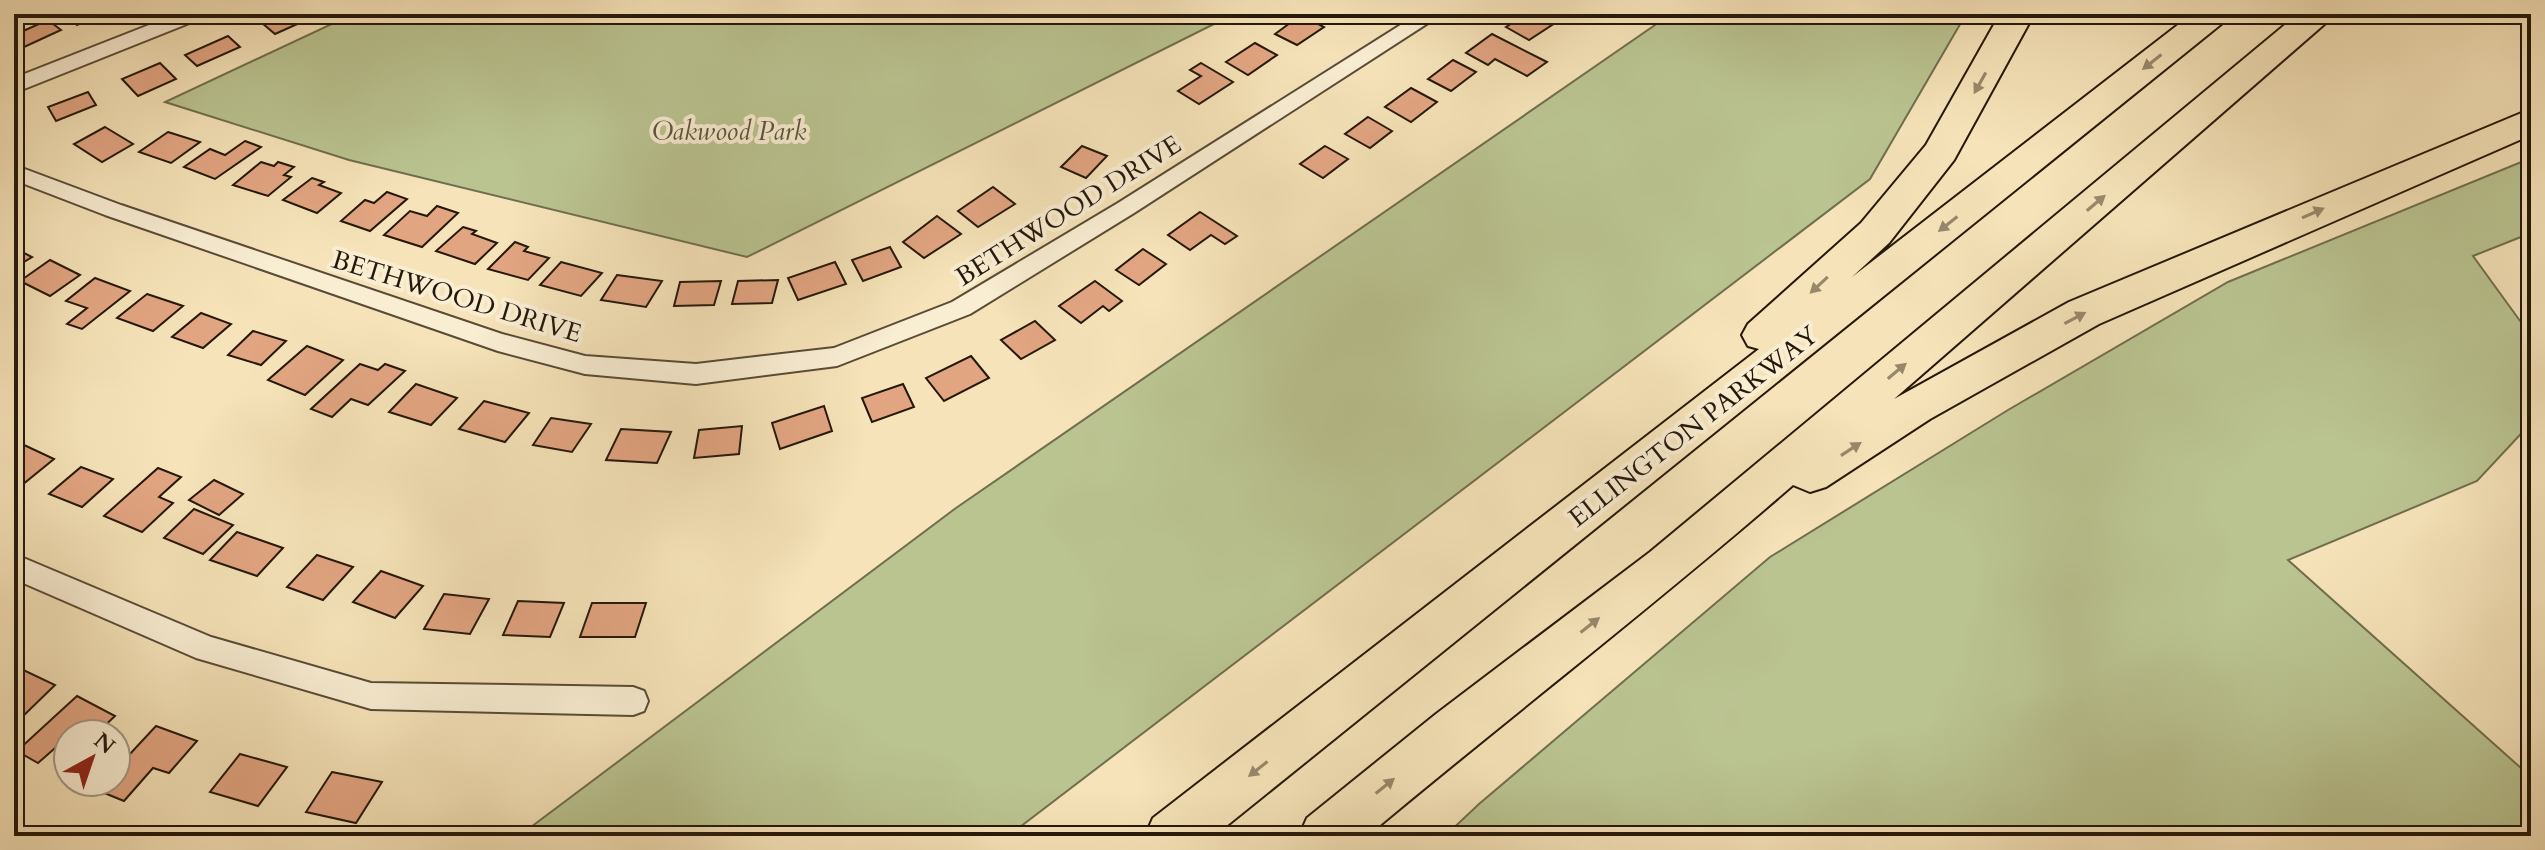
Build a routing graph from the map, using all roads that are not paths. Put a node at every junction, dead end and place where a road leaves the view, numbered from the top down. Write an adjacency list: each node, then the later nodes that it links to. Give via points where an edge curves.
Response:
1 (195, 14): 8 (street)
2 (1432, 14): 10 (street, BETHWOOD DRIVE, via 961,308 837,357 696,374 585,365 498,342)
3 (2017, 14): 14 (highway, one-way to 14, via 1941,151 1875,233)
4 (2213, 14): 14 (highway, ELLINGTON PARKWAY, one-way to 14)
5 (2319, 14): 12 (highway, one-way to 5)
6 (2525, 14): 7 (main road)
7 (2531, 17)
8 (14, 86)
9 (2531, 121): 12 (highway, one-way to 9, via 1915,407 2084,313)
10 (14, 172)
11 (14, 566): 13 (street, via 206,649 371,696)
12 (1667, 566): 16 (highway, one-way to 12)
13 (633, 701)
14 (1319, 721): 15 (highway, ELLINGTON PARKWAY, one-way to 15)
15 (1172, 836)
16 (1326, 836)

